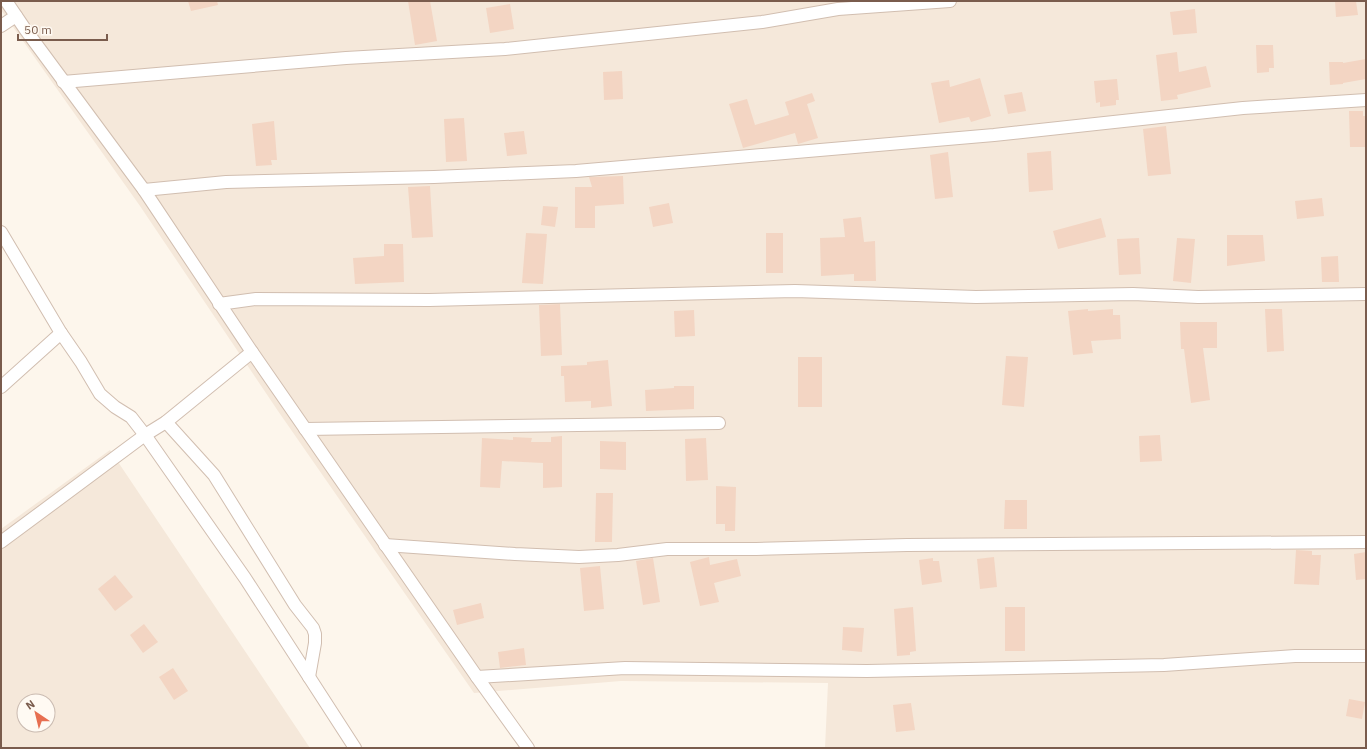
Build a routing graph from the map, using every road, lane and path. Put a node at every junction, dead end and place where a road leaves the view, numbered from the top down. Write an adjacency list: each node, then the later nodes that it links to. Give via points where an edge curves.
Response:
1 (6, 1): 3 (street)
2 (950, 1): 5 (street, via 838,9 762,22 505,49 346,58)
3 (16, 16): 4 (street); 5 (street)
4 (1, 26)
5 (63, 82): 7 (street)
6 (1366, 100): 7 (street, via 1243,108 994,135 576,171 226,182)
7 (144, 190): 10 (street)
8 (1, 232): 11 (street)
9 (1366, 294): 10 (street, via 976,297 795,292 428,300 256,299)
10 (219, 304): 12 (street)
11 (61, 333): 13 (street); 17 (street, via 100,394 114,408 131,417)
12 (252, 352): 14 (street); 16 (street)
13 (1, 387)
14 (166, 422): 17 (street); 22 (street, via 214,475 295,605 313,628 316,644)
15 (719, 423): 16 (street)
16 (305, 429): 20 (street)
17 (145, 435): 18 (street); 22 (street, via 245,578)
18 (1, 542)
19 (1366, 542): 20 (street, via 930,544 667,549 579,557)
20 (385, 545): 23 (street)
21 (1366, 656): 23 (street, via 1295,656 1164,665 867,671 625,668)
22 (309, 677): 24 (street)
23 (477, 677): 25 (street)
24 (355, 748)
25 (528, 748)

